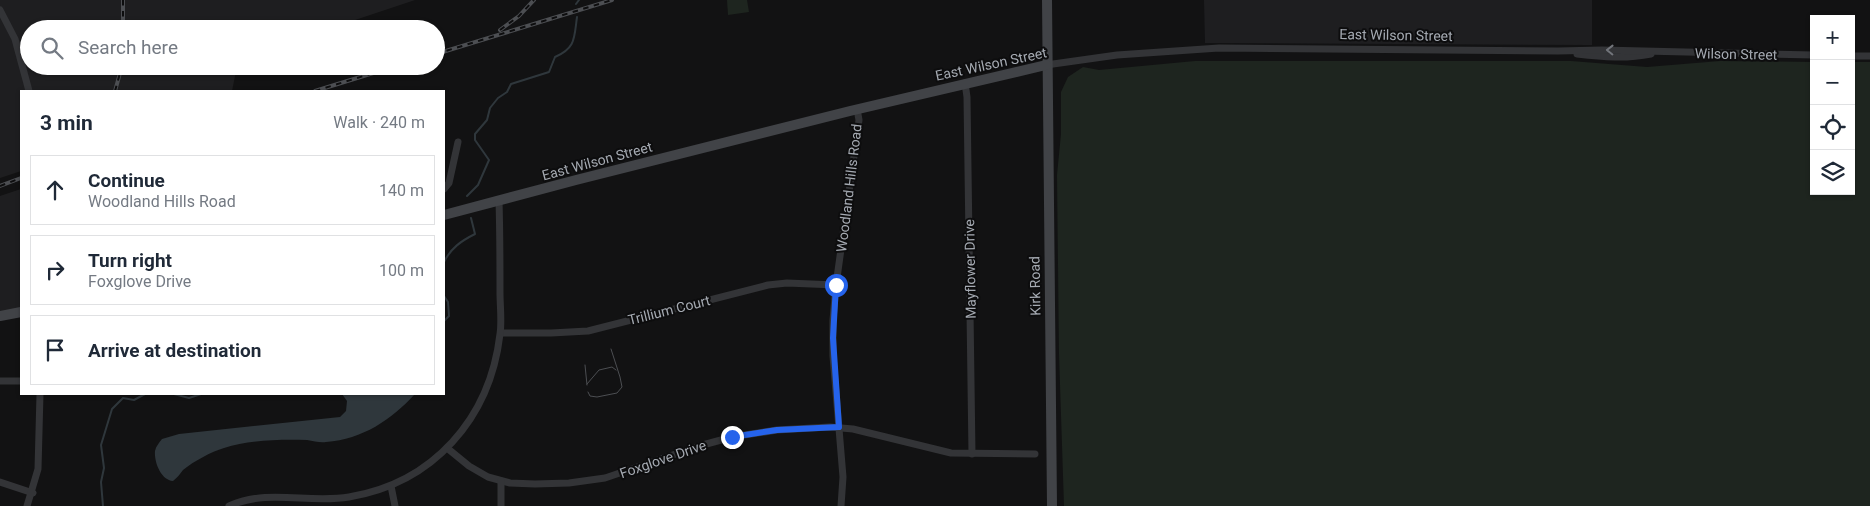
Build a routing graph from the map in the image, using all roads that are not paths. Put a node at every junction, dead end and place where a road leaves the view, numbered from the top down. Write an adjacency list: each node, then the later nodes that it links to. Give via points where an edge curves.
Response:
1 (1047, 0): 8 (street, Kirk Road)
2 (0, 10): 4 (street, via 16,39)
3 (1558, 52): 5 (street, Wilson Street, via 1604,58 1658,52); 8 (street, East Wilson Street, via 1214,48 1117,55)
4 (20, 55)
5 (1810, 55)
6 (1855, 56): 7 (street)
7 (1870, 56)
8 (1046, 65): 10 (street, East Wilson Street); 39 (street, Kirk Road)
9 (25, 75): 11 (street)
10 (965, 83): 12 (street, East Wilson Street); 26 (street, Mayflower Drive)
11 (29, 90)
12 (857, 110): 15 (street, East Wilson Street); 17 (street, Woodland Hills Road, via 859,120)
13 (458, 142): 14 (street, via 449,183)
14 (445, 188)
15 (499, 201): 16 (street, East Wilson Street); 20 (street)
16 (445, 215)
17 (836, 285): 20 (street, Trillium Court, via 788,282 768,285 588,331); 24 (street, Woodland Hills Road, via 833,338)
18 (20, 312): 19 (street)
19 (0, 316)
20 (500, 333): 25 (street, via 496,360 486,390 469,422)
21 (20, 380): 22 (street)
22 (0, 381)
23 (40, 395): 31 (street, via 38,470)
24 (839, 427): 26 (street, Foxglove Drive, via 951,453); 28 (street, Foxglove Drive, via 777,430 732,437 616,475 582,482 535,484); 38 (street, Woodland Hills Road)
25 (447, 448): 28 (street, Foxglove Drive, via 475,471); 30 (street, via 421,470)
26 (972, 454): 27 (street, Foxglove Drive)
27 (1035, 454)
28 (500, 481): 37 (street)
29 (0, 482): 31 (street)
30 (391, 486): 32 (street, via 342,498); 36 (street)
31 (33, 492): 33 (street)
32 (293, 497): 34 (street, via 261,496); 35 (street)
33 (27, 506)
34 (229, 506)
35 (293, 506)
36 (395, 506)
37 (501, 506)
38 (841, 506)
39 (1052, 506)

